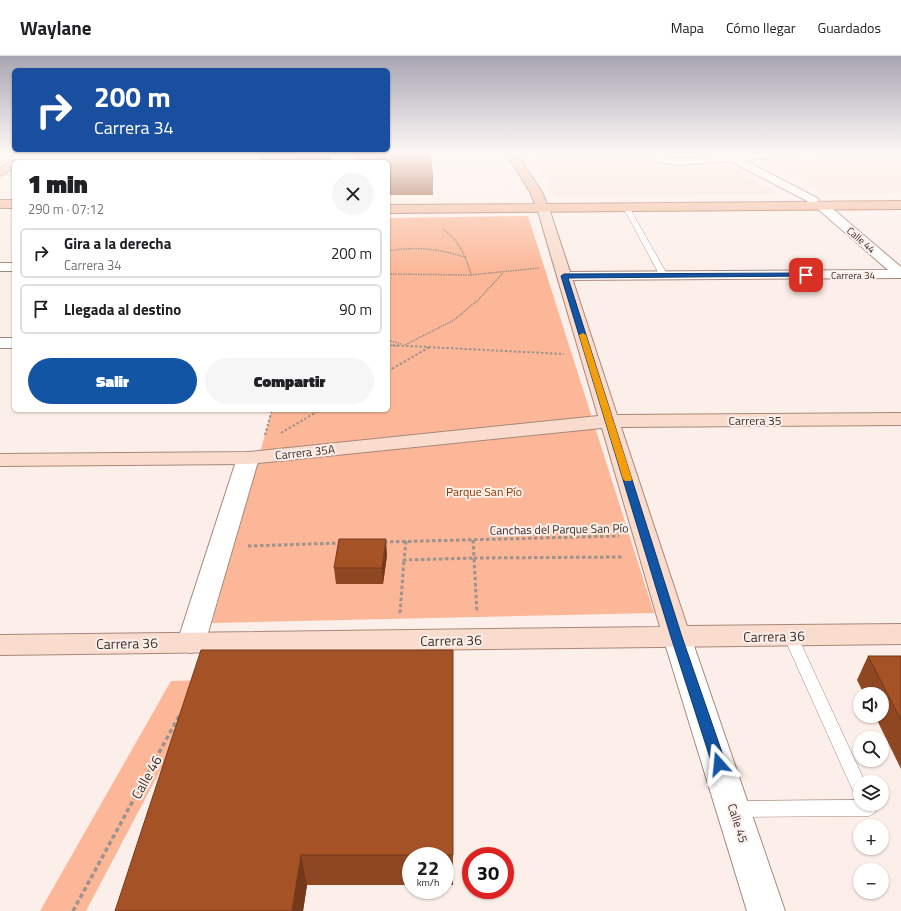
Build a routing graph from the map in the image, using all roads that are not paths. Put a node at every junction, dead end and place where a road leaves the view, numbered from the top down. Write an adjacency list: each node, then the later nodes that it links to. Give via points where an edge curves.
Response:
1 (535, 193): 8 (main road)
2 (798, 193): 5 (street, Calle 44)
3 (901, 200): 5 (main road)
4 (390, 202): 8 (main road)
5 (817, 203): 8 (main road); 9 (main road); 10 (main road); 17 (street, Calle 44)
6 (0, 204): 7 (main road)
7 (12, 204)
8 (541, 204): 10 (main road); 11 (main road); 16 (street, Calle 45)
9 (901, 205)
10 (626, 207): 18 (lane)
11 (390, 209)
12 (0, 210): 13 (main road)
13 (12, 210)
14 (0, 267): 15 (street)
15 (12, 267)
16 (563, 271): 18 (street, Carrera 34); 22 (street, Calle 45)
17 (901, 274): 18 (street, Carrera 34)
18 (664, 276)
19 (12, 343): 20 (street)
20 (0, 344)
21 (901, 419): 22 (street, Carrera 35)
22 (609, 421): 23 (street, Carrera 35A); 27 (street, Calle 45)
23 (248, 458): 24 (street, Carrera 35A); 28 (street)
24 (0, 460)
25 (901, 634): 26 (street, Carrera 36)
26 (790, 635): 27 (street, Carrera 36); 30 (lane)
27 (677, 637): 28 (street, Carrera 36); 32 (street, Calle 45)
28 (191, 642): 29 (street, Carrera 36)
29 (0, 645)
30 (854, 775)
31 (853, 808): 32 (lane)
32 (734, 809): 33 (street, Calle 45)
33 (766, 911)

